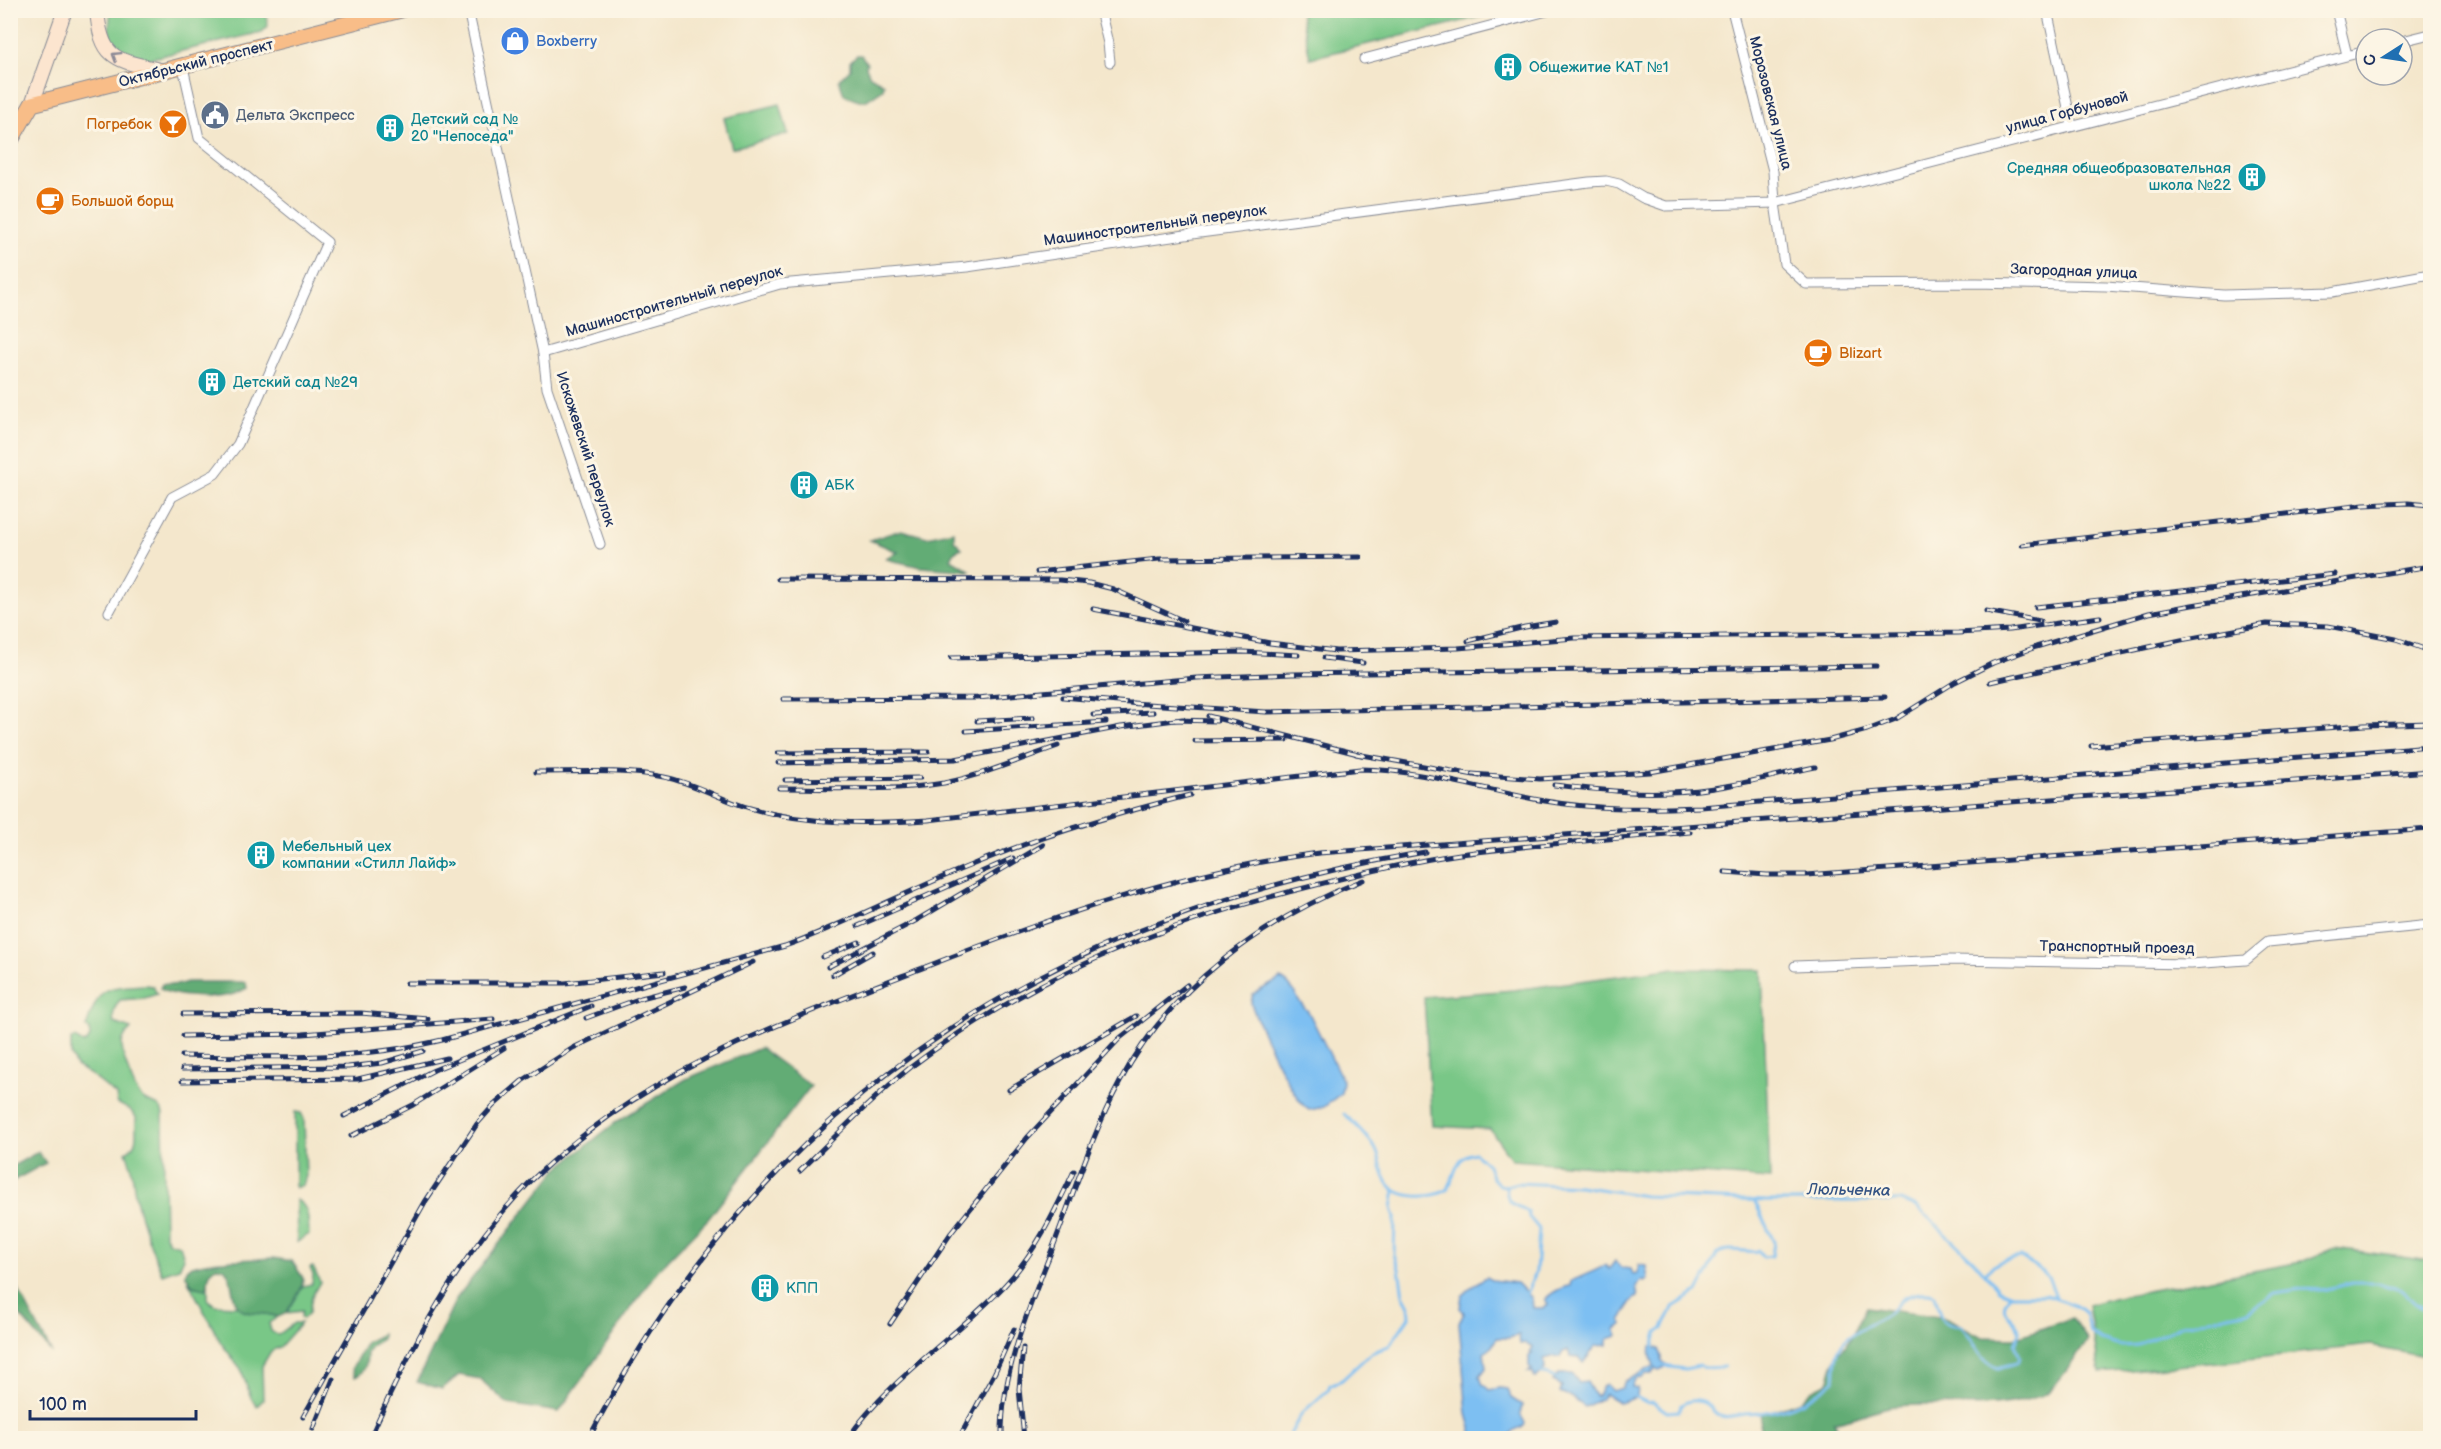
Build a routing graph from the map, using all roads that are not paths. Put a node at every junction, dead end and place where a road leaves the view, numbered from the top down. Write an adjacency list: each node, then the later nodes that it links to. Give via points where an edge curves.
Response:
1 (65, 10): 18 (main road)
2 (97, 10): 17 (main road, one-way to 2, via 110,53 99,32)
3 (401, 10): 16 (main road, Октябрьский проспект)
4 (468, 10): 23 (street, Искожевский переулок)
5 (1100, 10): 15 (street)
6 (1551, 10): 14 (street)
7 (1732, 10): 21 (street, Морозовская улица, via 1773,171)
8 (2047, 10): 19 (street)
9 (2336, 10): 13 (street)
10 (2430, 34): 11 (street)
11 (2414, 38)
12 (2354, 54): 13 (street, улица Горбуновой)
13 (2347, 55): 19 (street, улица Горбуновой)
14 (1364, 59)
15 (1110, 62)
16 (183, 67): 17 (main road, Октябрьский проспект); 25 (street, via 200,138 327,242 238,444 215,474 172,497)
17 (166, 71): 18 (main road, Октябрьский проспект)
18 (32, 104): 20 (main road)
19 (2072, 126): 21 (street, улица Горбуновой)
20 (10, 142)
21 (1775, 203): 22 (street, Загородная улица, via 1784,264 1806,284 2059,285 2224,295 2332,292); 23 (street, Машиностроительный переулок, via 1666,206 1619,184 1589,182 967,267 780,284)
22 (2430, 274)
23 (543, 353): 24 (street, Искожевский переулок, via 548,388)
24 (600, 544)
25 (109, 612)
26 (2430, 925): 27 (street, Транспортный проезд, via 2274,941 2262,945 2246,960 2225,962 2174,965 1950,960)
27 (1795, 966)

